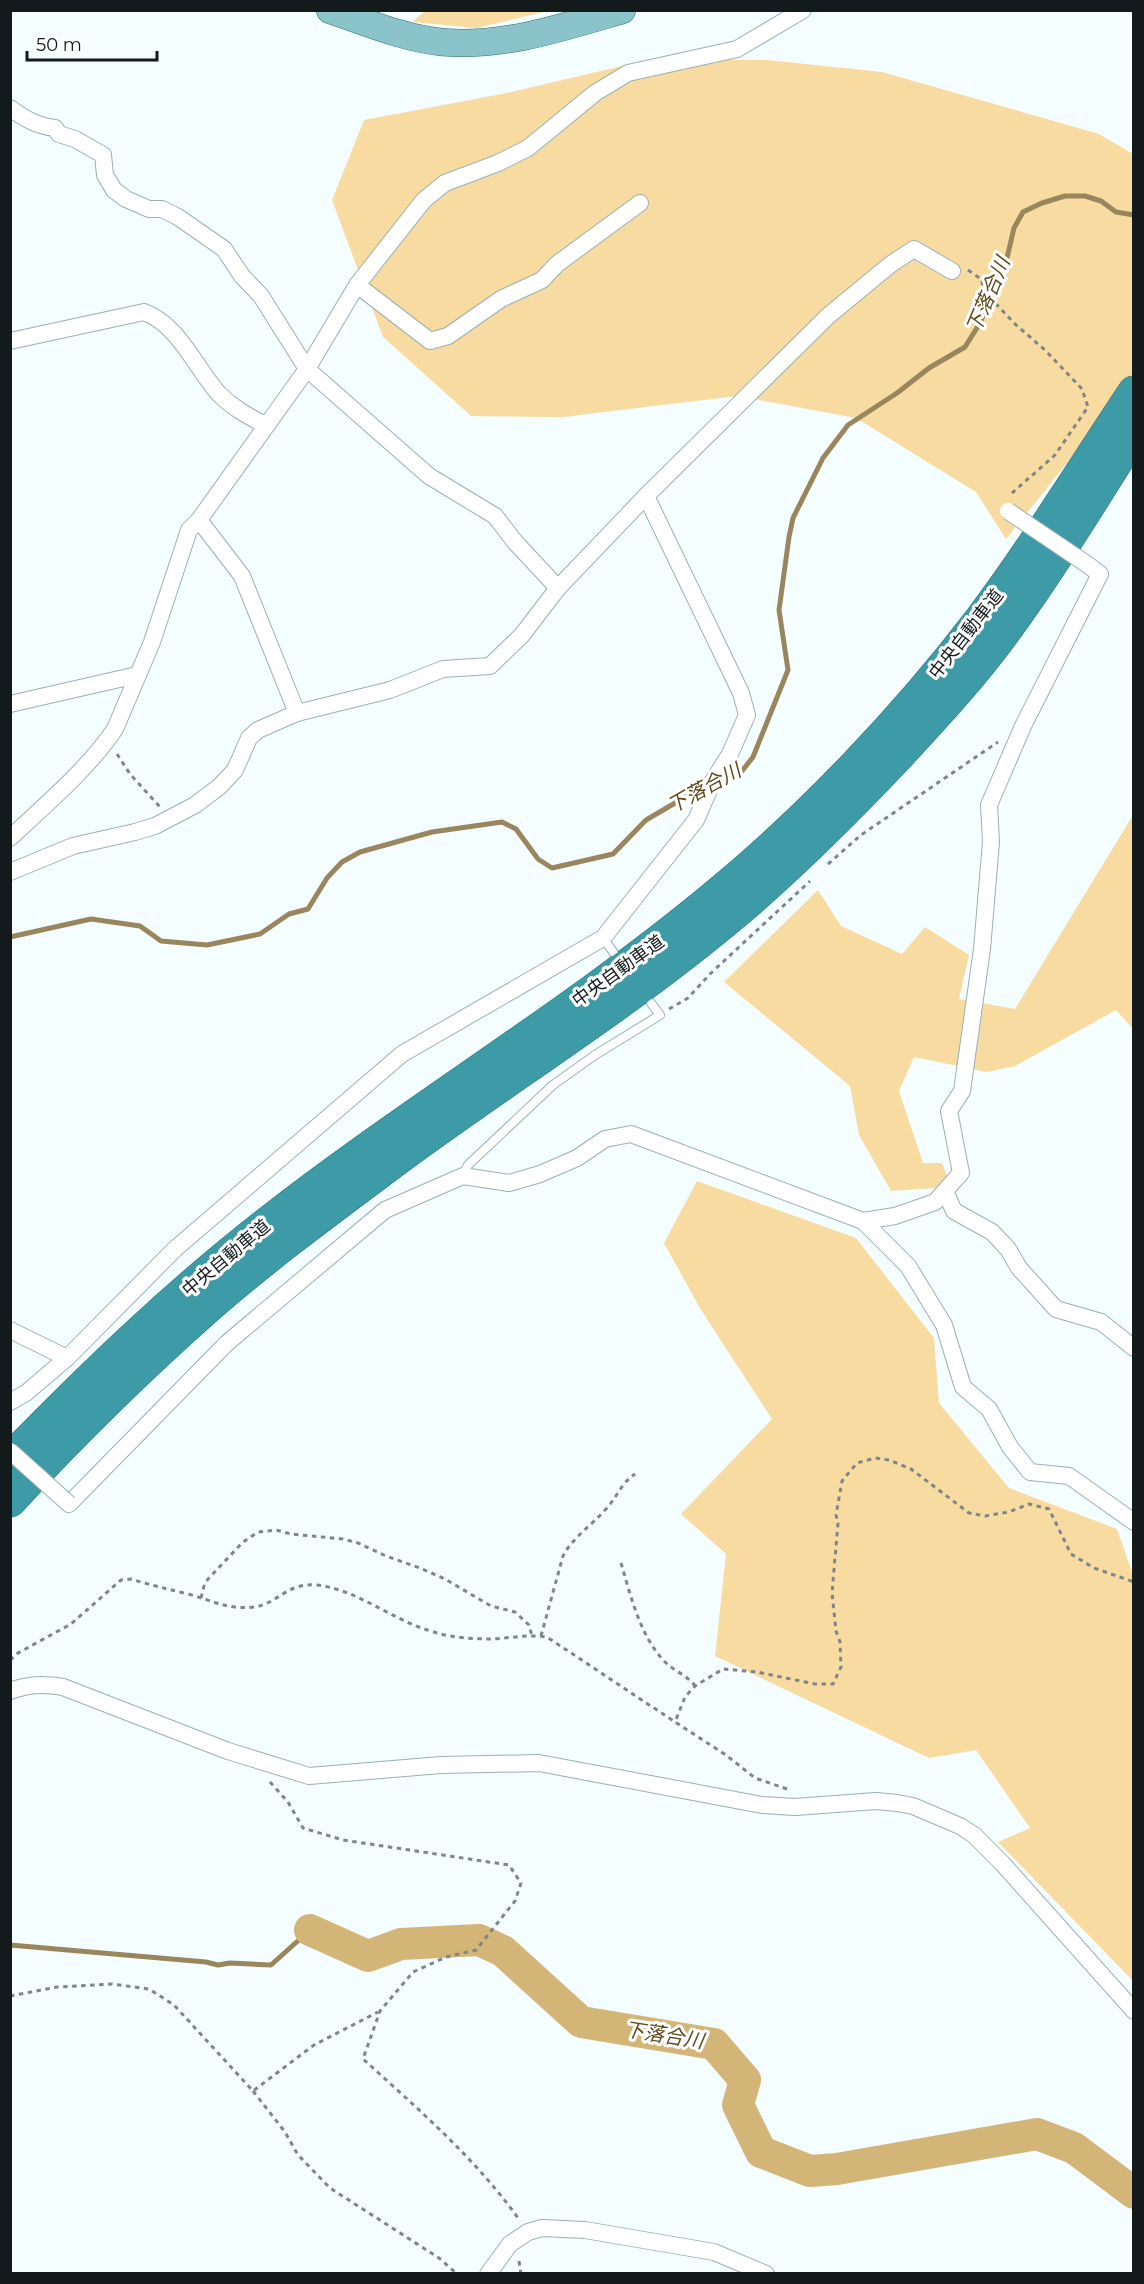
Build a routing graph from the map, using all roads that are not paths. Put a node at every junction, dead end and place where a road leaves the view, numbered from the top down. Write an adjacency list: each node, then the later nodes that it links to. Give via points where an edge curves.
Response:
1 (330, 10): 2 (main road, via 405,34 470,44 521,37)
2 (622, 10)
3 (803, 10): 7 (street, via 737,49 628,73 595,93 528,148 445,183 424,200)
4 (10, 108): 9 (street, via 29,121 55,128 59,134 103,155 105,175 114,190 126,199 178,216 224,249 261,296)
5 (640, 203): 7 (street, via 557,264 542,280 501,299 448,336 430,341)
6 (952, 271): 13 (street, via 914,249 891,264 828,316)
7 (357, 285): 9 (street)
8 (10, 341): 11 (street, via 144,312 171,330 219,394 237,411)
9 (307, 369): 11 (street); 16 (street, via 429,476 495,516)
10 (1134, 392): 33 (highway, 中央自動車道, via 981,618 861,758 786,832 717,896 635,960 271,1220 116,1353)
11 (266, 425): 15 (street)
12 (1134, 434): 34 (highway, 中央自動車道, via 1004,632 941,710 803,852 734,914 649,981 286,1243 137,1372)
13 (646, 496): 16 (street); 22 (street, via 741,693 747,715 696,820)
14 (1008, 511): 26 (street, bridge, via 1100,574 1023,726 989,805 991,842 982,949 962,1091 949,1111 961,1173)
15 (199, 520): 17 (street, via 189,530); 19 (street, via 242,576)
16 (558, 588): 19 (street, via 522,635 490,666 443,669 390,690)
17 (137, 675): 18 (street); 20 (street, via 108,740)
18 (10, 704)
19 (297, 713): 21 (street, via 249,738 235,770 195,806 135,832 73,846)
20 (10, 838)
21 (10, 872)
22 (603, 938): 23 (lane); 30 (street, via 402,1054 175,1249)
23 (614, 953)
24 (651, 1003): 25 (lane, via 660,1015 553,1084 468,1165)
25 (463, 1176): 27 (street, via 509,1183 577,1158 605,1139 631,1134); 32 (street, bridge, via 377,1217 227,1343 69,1504)
26 (945, 1191): 27 (street, via 935,1202 895,1216); 29 (street, via 954,1211 992,1232 1056,1309 1101,1322)
27 (863, 1221): 35 (street, via 908,1266 944,1325 963,1387 989,1409 1010,1447 1030,1472 1069,1476)
28 (10, 1330): 30 (street)
29 (1134, 1348)
30 (67, 1358): 31 (street)
31 (10, 1402)
32 (10, 1451)
33 (10, 1460)
34 (10, 1501)
35 (1134, 1522)
36 (10, 1691): 37 (street, via 28,1685 63,1687 228,1752 309,1776 441,1765 539,1763 762,1805 876,1801 913,1806 974,1835)
37 (1134, 2012)
38 (488, 2274): 39 (street, via 510,2244 542,2228 585,2230 714,2252)
39 (766, 2274)

